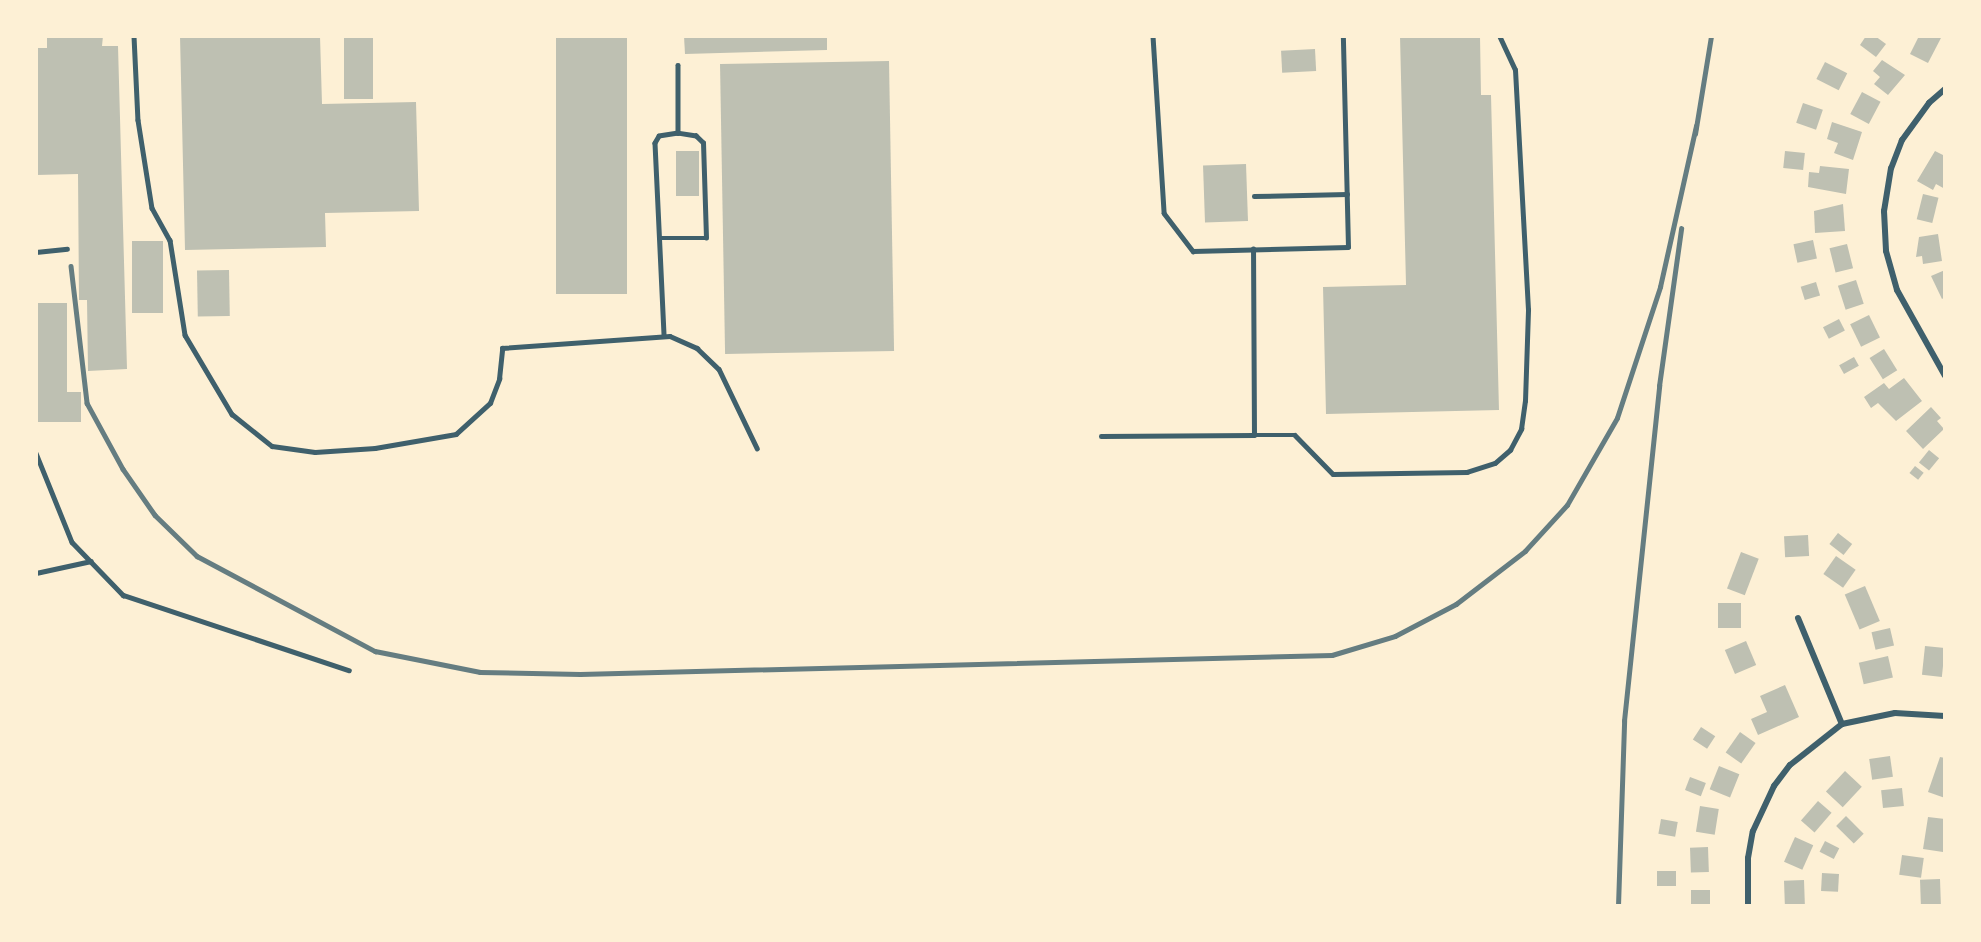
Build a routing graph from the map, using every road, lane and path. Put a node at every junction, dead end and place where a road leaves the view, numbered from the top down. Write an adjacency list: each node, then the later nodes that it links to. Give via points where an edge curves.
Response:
1 (134, 36): 14 (lane, via 138,120 152,208 170,240 185,335 232,414 272,446 315,452 417,443 456,434 490,403 499,379 502,348)
2 (1153, 36): 12 (lane, via 1164,213 1193,251)
3 (1343, 36): 8 (lane)
4 (1499, 36): 16 (lane, via 1515,70 1528,310 1525,401 1521,429 1510,450 1495,463 1467,472 1333,474 1295,435)
5 (678, 65): 7 (lane)
6 (1945, 89): 15 (street, via 1923,110 1902,140 1891,168 1884,211 1886,251 1898,290)
7 (678, 133): 10 (lane, via 659,136 655,144); 10 (lane, via 696,136 703,143 706,238)
8 (1347, 194): 9 (lane); 12 (lane, via 1348,247)
9 (1254, 196)
10 (659, 238): 14 (lane)
11 (67, 249): 13 (lane)
12 (1253, 249): 16 (lane)
13 (36, 252)
14 (664, 336): 18 (lane, via 697,348 718,369)
15 (1945, 376)
16 (1254, 435): 17 (lane)
17 (1101, 436)
18 (757, 448)
19 (36, 453): 20 (lane, via 72,542)
20 (91, 561): 21 (lane); 23 (lane, via 123,595)
21 (36, 573)
22 (1798, 618): 25 (street)
23 (349, 670)
24 (1945, 716): 25 (street, via 1894,713)
25 (1842, 724): 26 (street, via 1790,765 1763,807 1748,858)
26 (1748, 906)

